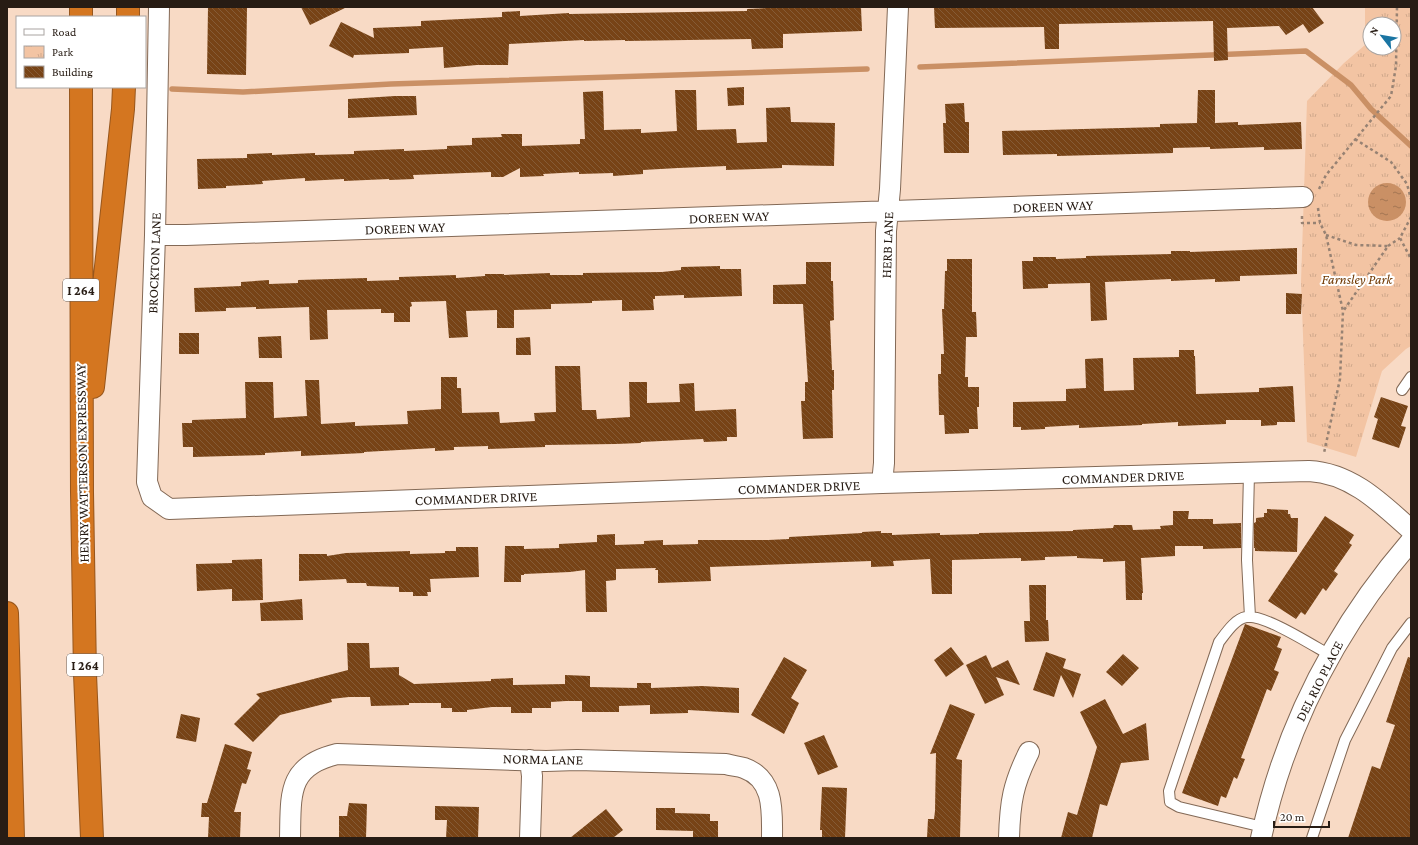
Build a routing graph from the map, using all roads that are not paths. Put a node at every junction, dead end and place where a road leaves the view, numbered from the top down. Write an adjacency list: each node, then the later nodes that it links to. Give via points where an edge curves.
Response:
1 (159, 7): 7 (street, BROCKTON LANE)
2 (898, 7): 6 (street, HERB LANE)
3 (81, 88): 12 (highway, HENRY WATTERSON EXPRESSWAY / I 264)
4 (124, 88): 12 (highway)
5 (1313, 199): 6 (street, DOREEN WAY)
6 (888, 211): 7 (street, DOREEN WAY); 11 (street, HERB LANE)
7 (155, 235): 13 (street, BROCKTON LANE, via 147,482 152,497)
8 (1411, 378): 9 (lane)
9 (1402, 390)
10 (1249, 473): 11 (street, COMMANDER DRIVE); 14 (street, COMMANDER DRIVE, via 1320,471 1345,479 1361,488); 17 (lane, via 1247,560)
11 (882, 483): 13 (street, COMMANDER DRIVE)
12 (82, 492): 24 (highway, HENRY WATTERSON EXPRESSWAY / I 264, via 85,674)
13 (169, 509)
14 (1411, 530)
15 (1411, 541): 19 (street, DEL RIO PLACE, via 1372,591)
16 (7, 613): 23 (highway)
17 (1250, 617): 19 (lane, via 1257,617 1281,628); 22 (lane, via 1245,617 1232,625 1219,642 1170,791 1170,802 1179,808)
18 (1411, 623): 29 (lane, via 1392,648 1345,740)
19 (1330, 655): 22 (street, DEL RIO PLACE, via 1295,727 1281,764)
20 (1029, 752): 28 (street, via 1012,794)
21 (530, 760): 25 (street, NORMA LANE, via 338,754 312,763 297,779 293,790); 26 (street); 27 (street, NORMA LANE, via 726,764 745,768 758,776 771,798)
22 (1262, 832)
23 (13, 838)
24 (92, 838)
25 (290, 838)
26 (530, 838)
27 (772, 838)
28 (1009, 838)
29 (1312, 838)

